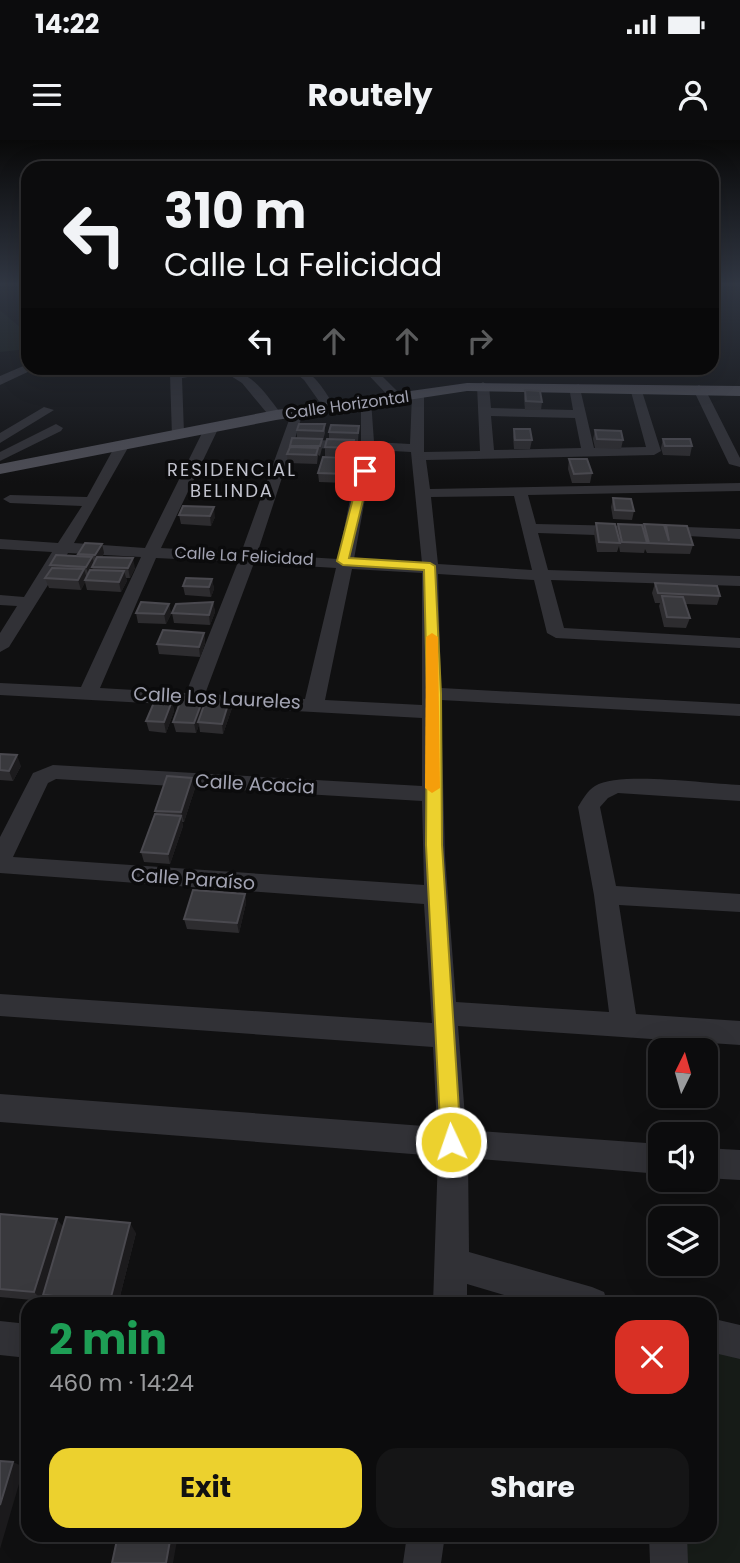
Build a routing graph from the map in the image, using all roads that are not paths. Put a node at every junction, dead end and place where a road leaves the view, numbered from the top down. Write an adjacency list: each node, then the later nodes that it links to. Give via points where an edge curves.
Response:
1 (21, 371): 7 (street)
2 (182, 375): 24 (street, via 176,376)
3 (237, 375): 21 (street)
4 (305, 375): 16 (street)
5 (378, 375): 14 (street)
6 (654, 375): 11 (street)
7 (0, 380)
8 (483, 386): 9 (main road, Calle Horizontal); 14 (main road, Calle Horizontal); 19 (street)
9 (575, 387): 10 (main road, Calle Horizontal); 20 (street)
10 (636, 388): 11 (main road, Calle Horizontal); 30 (street, via 654,451)
11 (652, 388): 12 (main road, Calle Horizontal)
12 (699, 389): 13 (main road, Calle Horizontal); 33 (street)
13 (739, 392)
14 (408, 397): 15 (main road, Calle Horizontal); 29 (street)
15 (367, 403): 16 (main road, Calle Horizontal); 28 (street)
16 (330, 408): 18 (main road, Calle Horizontal)
17 (48, 410): 25 (street)
18 (297, 412): 21 (main road, Calle Horizontal); 26 (street)
19 (485, 412): 20 (street); 31 (street)
20 (580, 414): 30 (street)
21 (276, 415): 22 (main road, Calle Horizontal)
22 (212, 426): 24 (main road, Calle Horizontal); 44 (street)
23 (56, 428): 32 (street)
24 (177, 433): 27 (main road, Calle Horizontal)
25 (0, 439)
26 (285, 443): 28 (street); 45 (street)
27 (122, 446): 34 (main road, Calle Horizontal); 39 (street)
28 (368, 447): 29 (street); 46 (street)
29 (418, 452): 31 (street); 37 (street)
30 (588, 452): 31 (street)
31 (487, 455)
32 (0, 457)
33 (736, 464)
34 (0, 469)
35 (740, 487): 36 (street)
36 (520, 491): 37 (street); 40 (street)
37 (425, 493): 47 (street)
38 (10, 499): 39 (street)
39 (92, 502): 43 (street)
40 (529, 528): 41 (street); 48 (street)
41 (740, 534)
42 (0, 544): 43 (street, Calle La Felicidad)
43 (62, 547): 44 (street, Calle La Felicidad); 51 (street)
44 (151, 552): 45 (street, Calle La Felicidad); 55 (street)
45 (248, 556): 46 (street, Calle La Felicidad); 56 (street)
46 (343, 561): 47 (street, Calle La Felicidad); 58 (street)
47 (430, 566): 48 (street, Calle La Felicidad); 57 (street)
48 (541, 575): 49 (street, Calle La Felicidad); 52 (street, via 556,633)
49 (740, 581)
50 (0, 600): 51 (street)
51 (28, 602): 53 (street)
52 (740, 643)
53 (0, 647)
54 (0, 688): 55 (street, Calle Los Laureles)
55 (89, 691): 56 (street, Calle Los Laureles)
56 (194, 697): 58 (street, Calle Los Laureles)
57 (434, 703): 58 (street, Calle Los Laureles); 59 (street, Calle Los Laureles); 61 (street)
58 (314, 704)
59 (740, 710)
60 (740, 793): 64 (street, via 635,786 603,789 589,807)
61 (432, 794): 62 (street, Calle Acacia, via 53,772 40,778); 63 (street)
62 (20, 818): 63 (street, Calle Paraíso, via 2,865)
63 (436, 895): 67 (street)
64 (606, 895): 65 (street); 68 (street)
65 (740, 903)
66 (0, 1005): 67 (street)
67 (446, 1024): 68 (street); 71 (street)
68 (624, 1024): 69 (street)
69 (740, 1032)
70 (0, 1108): 71 (street)
71 (451, 1142): 72 (street); 75 (street)
72 (648, 1158)
73 (718, 1164): 74 (street)
74 (740, 1165)
75 (454, 1264): 76 (street); 77 (street)
76 (451, 1297)
77 (568, 1297)
78 (717, 1337): 81 (street)
79 (0, 1338): 80 (street)
80 (21, 1340)
81 (740, 1342)
82 (425, 1542): 84 (street)
83 (668, 1542): 85 (street)
84 (422, 1563)
85 (669, 1563)

